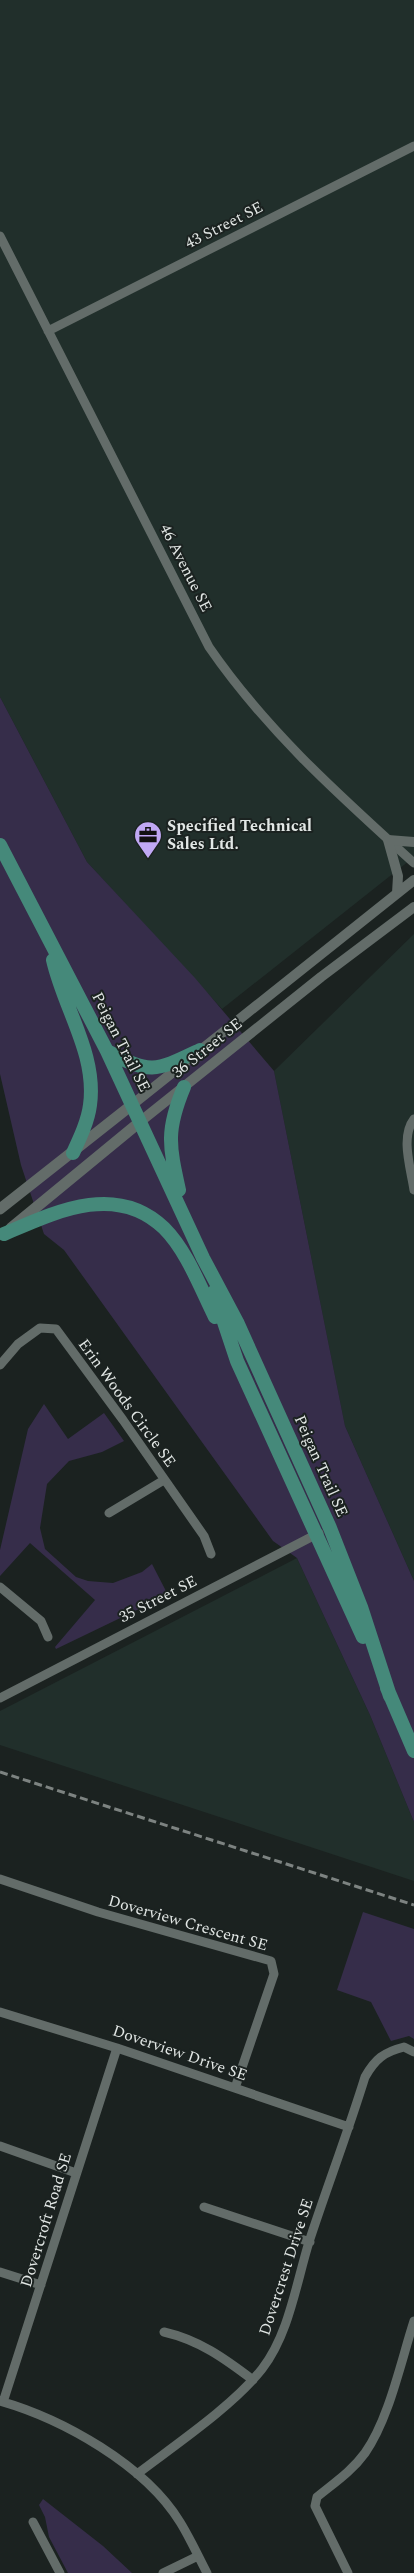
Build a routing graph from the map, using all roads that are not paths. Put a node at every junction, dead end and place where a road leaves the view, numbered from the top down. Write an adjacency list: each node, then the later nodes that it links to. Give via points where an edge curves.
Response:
1 (414, 146): 3 (street, 43 Street SE)
2 (0, 236): 3 (street, 46 Avenue SE)
3 (48, 331): 4 (street, 46 Avenue SE, via 209,647 266,722)
4 (388, 840): 5 (street); 7 (street, 46 Avenue SE); 9 (street, via 398,876)
5 (414, 842)
6 (0, 845): 13 (main road, Peigan Trail SE)
7 (414, 863)
8 (414, 880): 9 (street, 36 Street SE)
9 (397, 893): 14 (street, 36 Street SE)
10 (414, 907): 12 (street, 36 Street SE)
11 (414, 914): 12 (street)
12 (399, 918): 16 (street, 36 Street SE, via 321,976)
13 (49, 942): 15 (main road, Peigan Trail SE); 20 (main road, via 58,981 85,1049 90,1072 90,1107)
14 (200, 1050): 15 (main road, via 170,1064 147,1069); 17 (street, 36 Street SE)
15 (107, 1051): 17 (main road, Peigan Trail SE)
16 (184, 1087): 18 (street, 36 Street SE); 23 (main road, via 170,1127 173,1163)
17 (133, 1104): 18 (main road, Peigan Trail SE); 20 (main road, 36 Street SE)
18 (141, 1121): 23 (main road, Peigan Trail SE); 24 (main road, 36 Street SE)
19 (412, 1122): 21 (street, via 407,1143)
20 (73, 1153): 22 (main road, 36 Street SE)
21 (414, 1190)
22 (0, 1209)
23 (185, 1217): 25 (main road, Peigan Trail SE)
24 (2, 1235): 26 (main road, via 64,1210 98,1202 125,1206 147,1214 164,1228 184,1255)
25 (203, 1258): 26 (main road, Peigan Trail SE); 30 (main road, Peigan Trail SE, via 237,1322)
26 (237, 1361): 31 (main road, Peigan Trail SE)
27 (0, 1365): 28 (street, Erin Woods Circle SE, via 18,1344 40,1328 56,1329)
28 (164, 1480): 29 (street); 32 (street, Erin Woods Circle SE, via 204,1536)
29 (109, 1513)
30 (330, 1528): 31 (street, 35 Street SE); 35 (main road, Peigan Trail SE, via 361,1607)
31 (315, 1535): 35 (main road, Peigan Trail SE); 36 (street, 35 Street SE)
32 (211, 1554)
33 (0, 1587): 34 (street, via 41,1621)
34 (48, 1637)
35 (390, 1696): 37 (main road, Peigan Trail SE)
36 (0, 1698)
37 (414, 1751)
38 (0, 1879): 42 (street, Doverview Crescent SE, via 98,1912 271,1961 274,1974)
39 (0, 2012): 40 (street, Doverview Drive SE)
40 (117, 2048): 42 (street, Doverview Drive SE); 45 (street, Dovercroft Road SE)
41 (414, 2052): 43 (street, Dovercrest Drive SE, via 404,2047 374,2060)
42 (235, 2088): 43 (street, Doverview Drive SE)
43 (349, 2127): 47 (street, Dovercrest Drive SE)
44 (0, 2146): 45 (street)
45 (76, 2173): 49 (street, Dovercroft Road SE)
46 (204, 2207): 47 (street)
47 (310, 2242): 52 (street, Dovercrest Drive SE, via 292,2306 273,2354)
48 (0, 2272): 49 (street)
49 (41, 2285): 53 (street, Dovercroft Road SE)
50 (414, 2321): 60 (street, via 379,2431 350,2471 317,2496 315,2506)
51 (164, 2332): 52 (street, via 186,2337 216,2352)
52 (253, 2380): 54 (street, Dovercrest Drive SE)
53 (2, 2401): 54 (street, via 55,2421 104,2449)
54 (137, 2474): 56 (street, via 180,2521)
55 (33, 2522): 57 (street)
56 (198, 2556): 58 (street); 59 (street)
57 (60, 2573)
58 (163, 2573)
59 (207, 2573)
60 (348, 2573)

